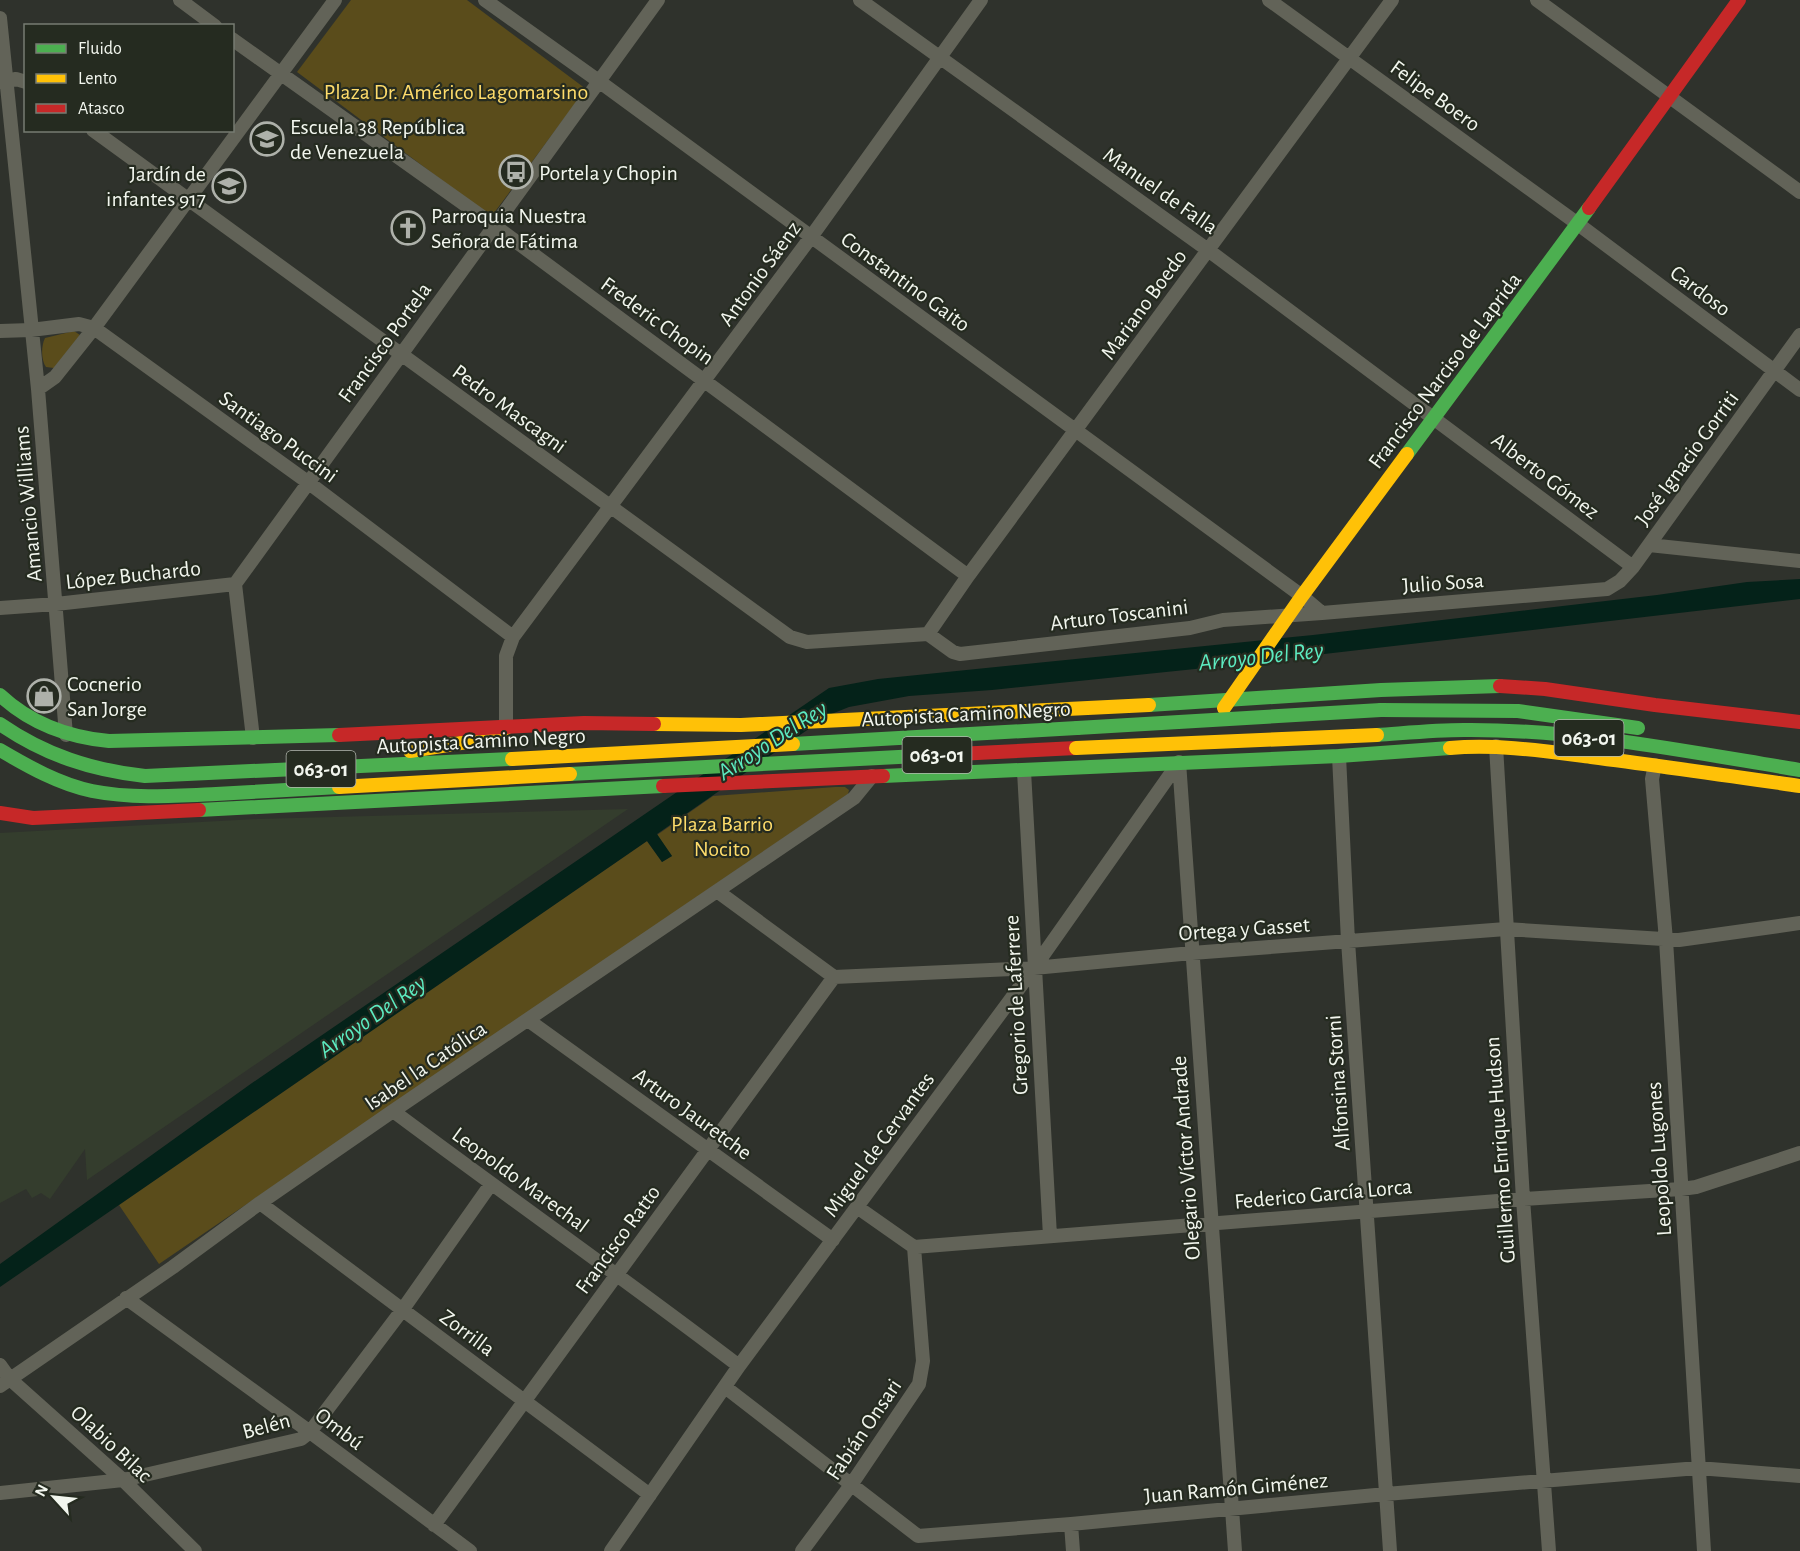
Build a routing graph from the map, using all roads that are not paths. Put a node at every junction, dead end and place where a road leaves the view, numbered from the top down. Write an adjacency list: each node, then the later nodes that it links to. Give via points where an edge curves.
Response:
1 (180, 0): 12 (street)
2 (335, 0): 16 (street)
3 (485, 0): 19 (street, Constantino Gaito)
4 (658, 0): 19 (street, Francisco Portela)
5 (860, 0): 14 (street, Manuel de Falla)
6 (981, 0): 14 (street, Antonio Sáenz)
7 (1269, 0): 15 (street, Felipe Boero)
8 (1392, 0): 15 (street, Mariano Boedo)
9 (1537, 0): 20 (street)
10 (1739, 0): 20 (main road, Francisco Narciso de Laprida)
11 (0, 18): 18 (street, Amancio Williams)
12 (211, 24)
13 (234, 40): 16 (street, Frederic Chopin)
14 (938, 57): 26 (street, Antonio Sáenz); 27 (street, Manuel de Falla)
15 (1349, 57): 24 (street, Felipe Boero); 27 (street, Mariano Boedo)
16 (281, 74): 23 (street); 25 (street, Frederic Chopin)
17 (24, 81): 18 (street)
18 (3, 82): 29 (street, Amancio Williams)
19 (600, 82): 25 (street, Francisco Portela); 26 (street, Constantino Gaito)
20 (1669, 96): 22 (street); 24 (main road, Francisco Narciso de Laprida)
21 (96, 132): 23 (street, Pedro Mascagni)
22 (1800, 192)
23 (188, 199): 28 (street); 32 (street, Pedro Mascagni)
24 (1578, 224): 33 (street, Cardoso); 37 (main road, Francisco Narciso de Laprida)
25 (495, 226): 32 (street, Francisco Portela); 34 (street, Frederic Chopin)
26 (811, 237): 34 (street, Antonio Sáenz); 38 (street, Constantino Gaito)
27 (1208, 250): 37 (street, Manuel de Falla); 38 (street, Mariano Boedo)
28 (94, 328): 29 (street, via 79,324); 35 (street, via 55,377); 39 (street, Santiago Puccini)
29 (31, 330): 30 (street); 35 (street, Amancio Williams)
30 (0, 331)
31 (1800, 335): 33 (street, José Ignacio Gorriti)
32 (401, 353): 39 (street, Francisco Portela); 40 (street, Pedro Mascagni)
33 (1775, 370): 36 (street, Cardoso); 41 (street, José Ignacio Gorriti)
34 (705, 381): 40 (street, Antonio Sáenz); 44 (street, Frederic Chopin)
35 (38, 389): 48 (street, Amancio Williams)
36 (1800, 390)
37 (1434, 418): 43 (street, Alberto Gómez); 47 (main road, Francisco Narciso de Laprida)
38 (1076, 430): 44 (street, Mariano Boedo); 47 (street, Constantino Gaito)
39 (309, 483): 45 (street, Francisco Portela); 53 (street, Santiago Puccini)
40 (611, 508): 52 (street, Pedro Mascagni, via 790,637 807,642); 53 (street, Antonio Sáenz)
41 (1649, 545): 42 (street); 43 (street, José Ignacio Gorriti)
42 (1800, 561)
43 (1633, 567): 46 (street, José Ignacio Gorriti, via 1607,589)
44 (968, 576): 52 (street, Mariano Boedo)
45 (235, 584): 48 (street, López Buchardo); 61 (street)
46 (1594, 591): 50 (street, Julio Sosa)
47 (1302, 596): 50 (street); 51 (main road, Francisco Narciso de Laprida)
48 (56, 604): 49 (street, López Buchardo); 60 (street, Amancio Williams)
49 (0, 608)
50 (1322, 613): 51 (street, Arturo Toscanini)
51 (1290, 614): 52 (street, Arturo Toscanini, via 960,654); 55 (main road, Francisco Narciso de Laprida)
52 (928, 634)
53 (513, 637): 58 (street, Antonio Sáenz, via 506,656)
54 (0, 695): 60 (main road, via 40,724)
55 (1229, 701): 56 (main road, via 1512,686); 58 (main road, via 741,726 584,723); 65 (main road, Francisco Narciso de Laprida)
56 (1800, 722)
57 (0, 724): 67 (main road, Autopista Camino Negro / 063-01, via 43,752 112,773 144,776)
58 (506, 728): 61 (main road); 67 (main road, via 486,739)
59 (1653, 730): 67 (main road, Autopista Camino Negro / 063-01, bridge, via 1518,711 1381,710)
60 (66, 735): 61 (main road, via 110,741)
61 (253, 738)
62 (1496, 746): 64 (main road); 66 (main road); 75 (street, Guillermo Enrique Hudson)
63 (0, 750): 69 (main road, Autopista Camino Negro / 063-01, bridge, via 77,786 104,793 162,797 798,761 1464,730 1620,741)
64 (1339, 756): 65 (main road); 77 (street, Alfonsina Storni)
65 (1179, 762): 68 (main road); 78 (street, Olegario Víctor Andrade); 79 (street, Miguel de Cervantes)
66 (1655, 765): 71 (main road); 76 (street, Leopoldo Lugones)
67 (290, 770)
68 (1024, 771): 70 (main road); 79 (street, Gregorio de Laferrere)
69 (1800, 771)
70 (872, 777): 72 (main road, via 33,818); 73 (street, Isabel la Católica, via 854,798)
71 (1800, 786)
72 (0, 813)
73 (717, 891): 80 (street); 81 (street, Isabel la Católica)
74 (1800, 923): 76 (street, Ortega y Gasset)
75 (1506, 929): 76 (street, Ortega y Gasset); 77 (street, Ortega y Gasset); 87 (street, Guillermo Enrique Hudson)
76 (1666, 940): 86 (street, Leopoldo Lugones)
77 (1348, 941): 78 (street, Ortega y Gasset); 90 (street, Alfonsina Storni)
78 (1192, 953): 79 (street, Ortega y Gasset); 91 (street, Olegario Víctor Andrade)
79 (1034, 968): 80 (street, Ortega y Gasset); 89 (street, Miguel de Cervantes); 92 (street, Gregorio de Laferrere)
80 (834, 977): 83 (street, Francisco Ratto)
81 (528, 1020): 82 (street, Isabel la Católica); 83 (street, Arturo Jauretche)
82 (393, 1111): 85 (street, Leopoldo Marechal); 88 (street, Isabel la Católica)
83 (708, 1150): 93 (street, Arturo Jauretche); 95 (street, Francisco Ratto)
84 (1800, 1153): 86 (street, Federico García Lorca)
85 (490, 1184): 95 (street, Leopoldo Marechal); 97 (street, Belén)
86 (1681, 1190): 87 (street, Federico García Lorca); 104 (street, Leopoldo Lugones)
87 (1523, 1199): 90 (street, Federico García Lorca); 107 (street, Guillermo Enrique Hudson)
88 (260, 1203): 96 (street, Isabel la Católica); 97 (street, Zorrilla)
89 (857, 1207): 93 (street, Miguel de Cervantes); 94 (street)
90 (1367, 1210): 91 (street, Federico García Lorca); 110 (street, Alfonsina Storni)
91 (1210, 1224): 92 (street, Federico García Lorca); 112 (street, Olegario Víctor Andrade)
92 (1050, 1236): 94 (street, Federico García Lorca)
93 (833, 1240): 99 (street, Miguel de Cervantes)
94 (914, 1246): 108 (street, Fabián Onsari, via 922,1373 908,1402)
95 (618, 1274): 99 (street, Leopoldo Marechal); 102 (street, Francisco Ratto)
96 (126, 1298): 100 (street, Isabel la Católica); 103 (street, Ombú)
97 (403, 1309): 102 (street, Zorrilla); 103 (street, Belén)
98 (0, 1365): 100 (street, Olabio Bilac)
99 (739, 1366): 101 (street, Miguel de Cervantes)
100 (5, 1382): 106 (street, Olabio Bilac)
101 (725, 1388): 108 (street); 111 (street, Miguel de Cervantes)
102 (524, 1400): 111 (street, Zorrilla); 114 (street, Francisco Ratto)
103 (310, 1432): 106 (street, Belén, via 294,1442); 114 (street, Ombú)
104 (1698, 1468): 105 (street, Juan Ramón Giménez); 107 (street, Juan Ramón Giménez); 125 (street, Leopoldo Lugones)
105 (1800, 1476)
106 (123, 1480): 109 (street, Belén); 116 (street, Olabio Bilac)
107 (1544, 1480): 110 (street, Juan Ramón Giménez); 124 (street, Guillermo Enrique Hudson)
108 (851, 1485): 115 (street); 119 (street, Fabián Onsari)
109 (0, 1493)
110 (1386, 1494): 112 (street, Juan Ramón Giménez); 123 (street, Alfonsina Storni)
111 (650, 1495): 118 (street, Miguel de Cervantes)
112 (1232, 1508): 113 (street, Juan Ramón Giménez); 122 (street, Olegario Víctor Andrade)
113 (1071, 1524): 115 (street, Juan Ramón Giménez); 121 (street)
114 (434, 1525): 117 (street, Ombú)
115 (918, 1536): 120 (street)
116 (195, 1551)
117 (470, 1551)
118 (611, 1551)
119 (802, 1551)
120 (918, 1551)
121 (1073, 1551)
122 (1235, 1551)
123 (1390, 1551)
124 (1549, 1551)
125 (1704, 1551)

